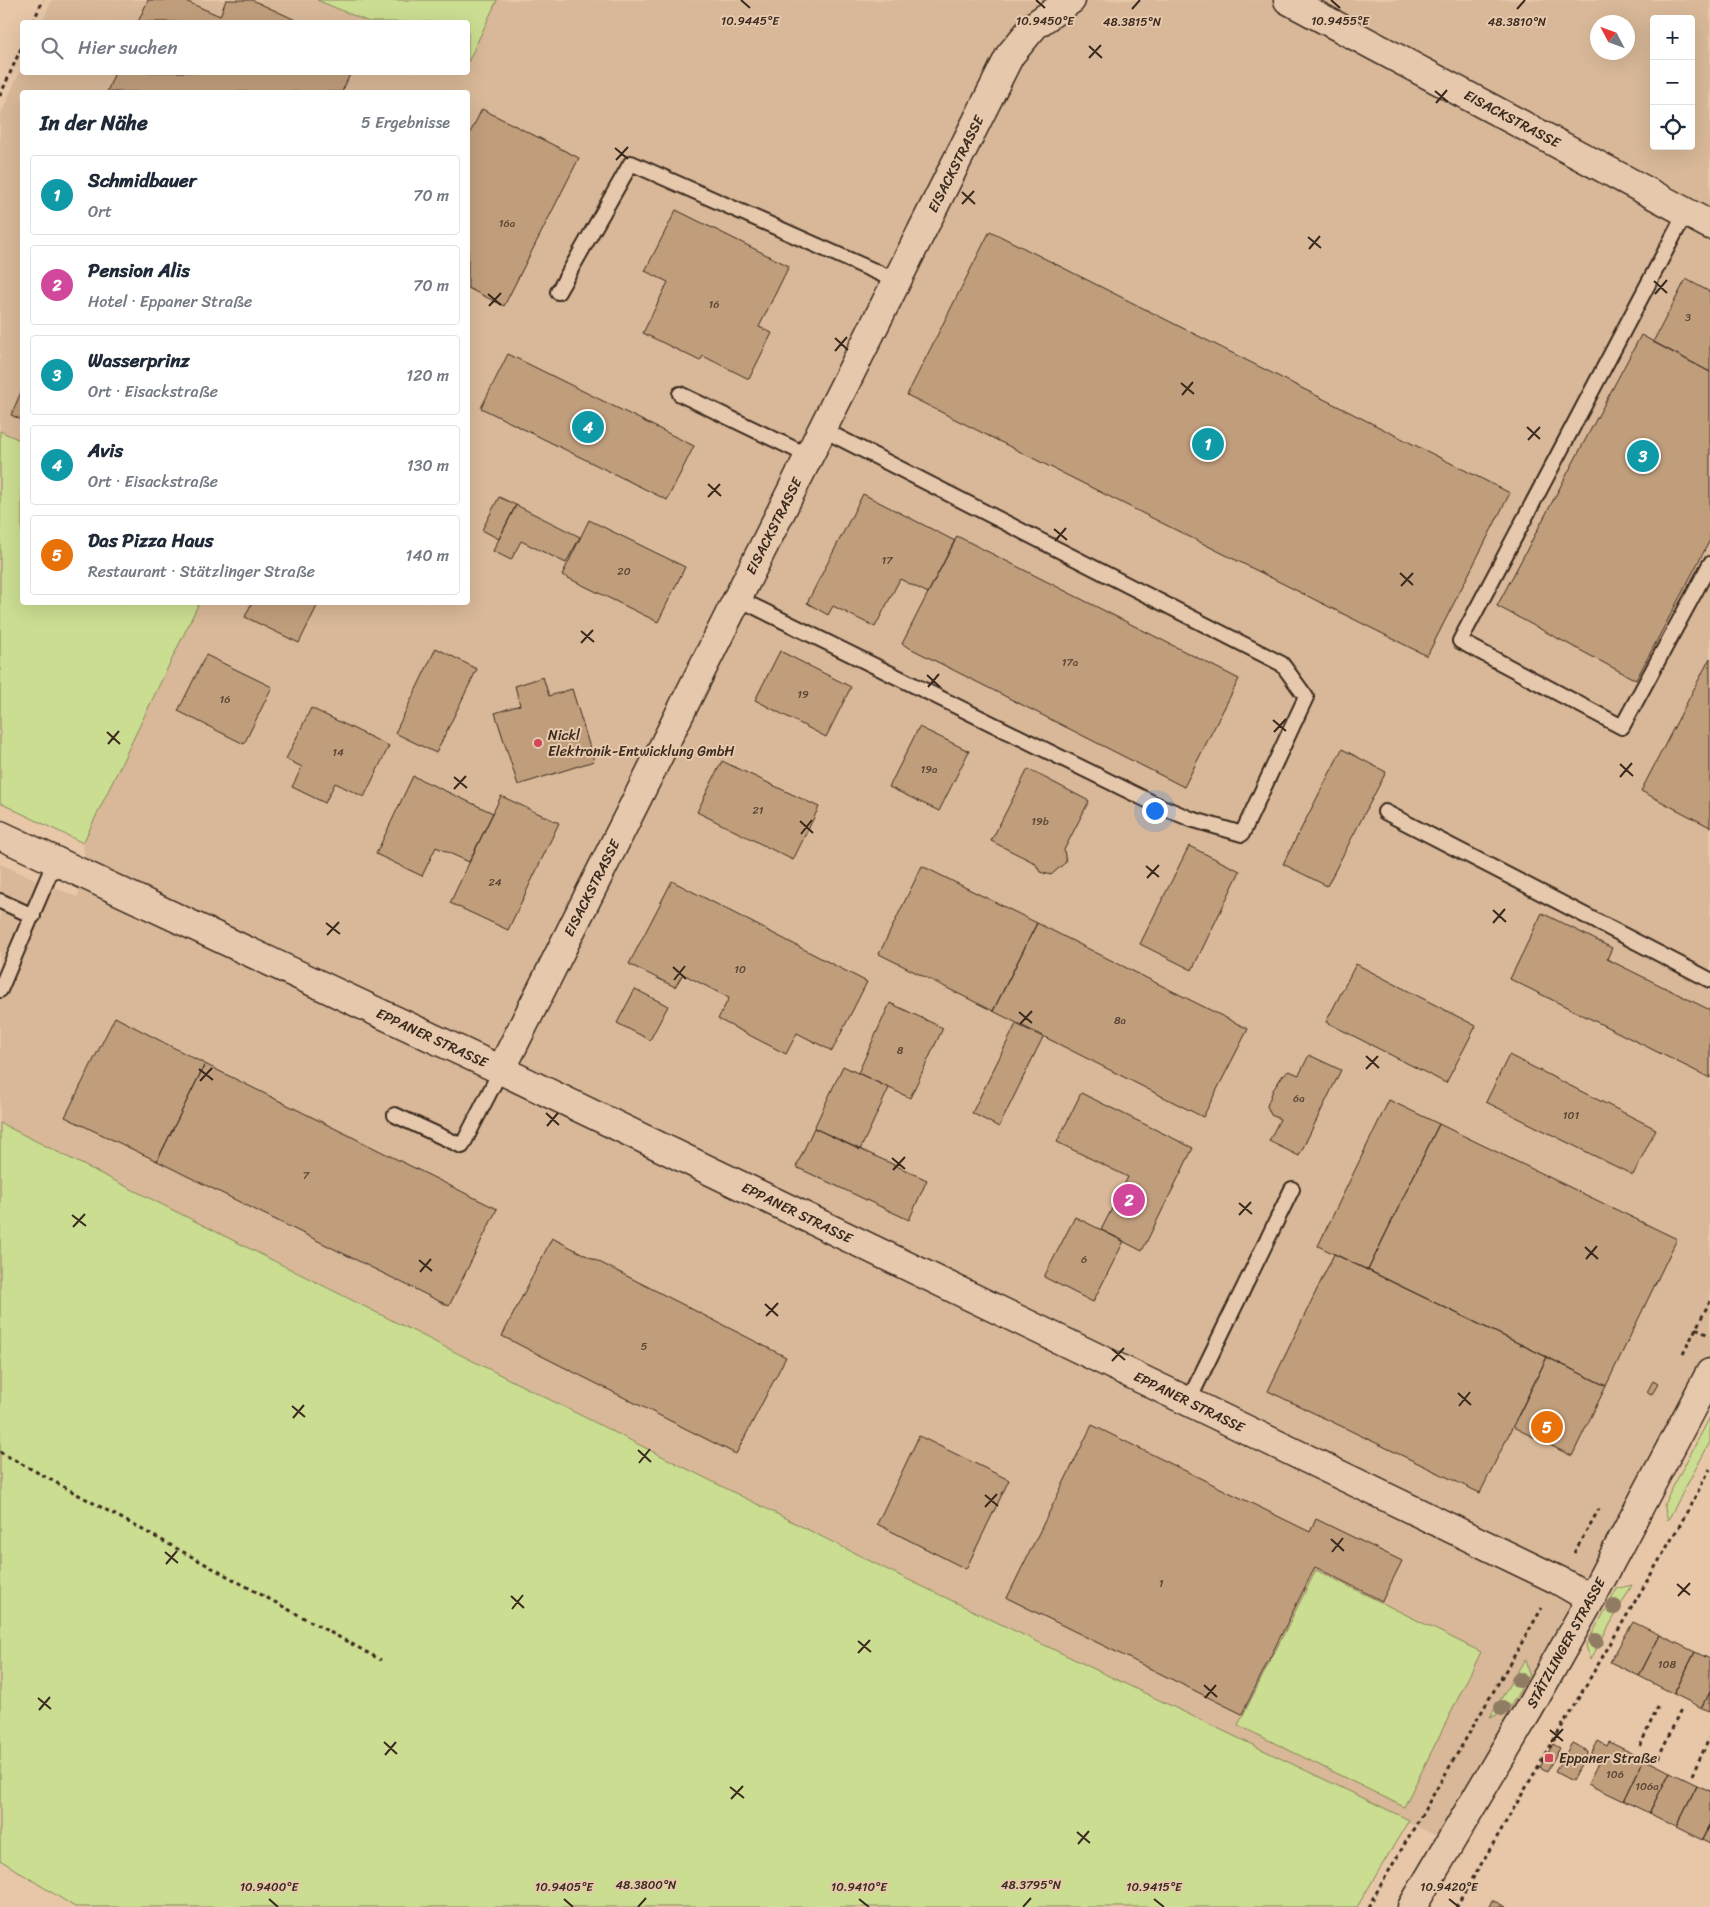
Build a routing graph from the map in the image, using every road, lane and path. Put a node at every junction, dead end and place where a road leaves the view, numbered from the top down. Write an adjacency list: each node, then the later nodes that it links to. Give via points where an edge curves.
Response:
1 (43, 0): 4 (path)
2 (1071, 0): 9 (street, EISACKSTRASSE, via 1035,26 1010,56)
3 (1288, 0): 7 (street, EISACKSTRASSE)
4 (34, 20)
5 (20, 51): 6 (path)
6 (0, 96)
7 (1686, 212): 8 (street, EISACKSTRASSE); 14 (lane, via 1460,641 1622,727)
8 (1710, 224)
9 (897, 281): 10 (lane, via 631,163); 12 (street, EISACKSTRASSE)
10 (558, 292)
11 (680, 394): 13 (lane)
12 (822, 429): 13 (street, EISACKSTRASSE); 15 (lane, via 1282,664 1306,698 1242,834 1155,804)
13 (809, 456): 15 (street, EISACKSTRASSE)
14 (1710, 564)
15 (737, 598): 23 (street, EISACKSTRASSE)
16 (1385, 812): 21 (lane)
17 (0, 835): 18 (street, EPPANER STRASSE)
18 (55, 861): 20 (lane); 23 (street, EPPANER STRASSE)
19 (0, 901): 20 (lane)
20 (33, 916): 22 (lane)
21 (1710, 980)
22 (0, 990)
23 (500, 1070): 24 (lane, via 462,1146); 29 (street, EPPANER STRASSE)
24 (396, 1114)
25 (1292, 1188): 29 (lane)
26 (1696, 1328): 27 (path)
27 (1710, 1336)
28 (1710, 1373): 32 (street, STÄTZLINGER STRASSE)
29 (1188, 1402): 32 (street, EPPANER STRASSE, via 1558,1580)
30 (0, 1452): 33 (path)
31 (1710, 1469): 41 (path)
32 (1591, 1599): 40 (street, STÄTZLINGER STRASSE)
33 (382, 1660)
34 (1659, 1704): 37 (path)
35 (1681, 1710): 38 (path)
36 (1710, 1737): 39 (path)
37 (1640, 1746)
38 (1658, 1758)
39 (1692, 1775)
40 (1412, 1907)
41 (1456, 1907)

